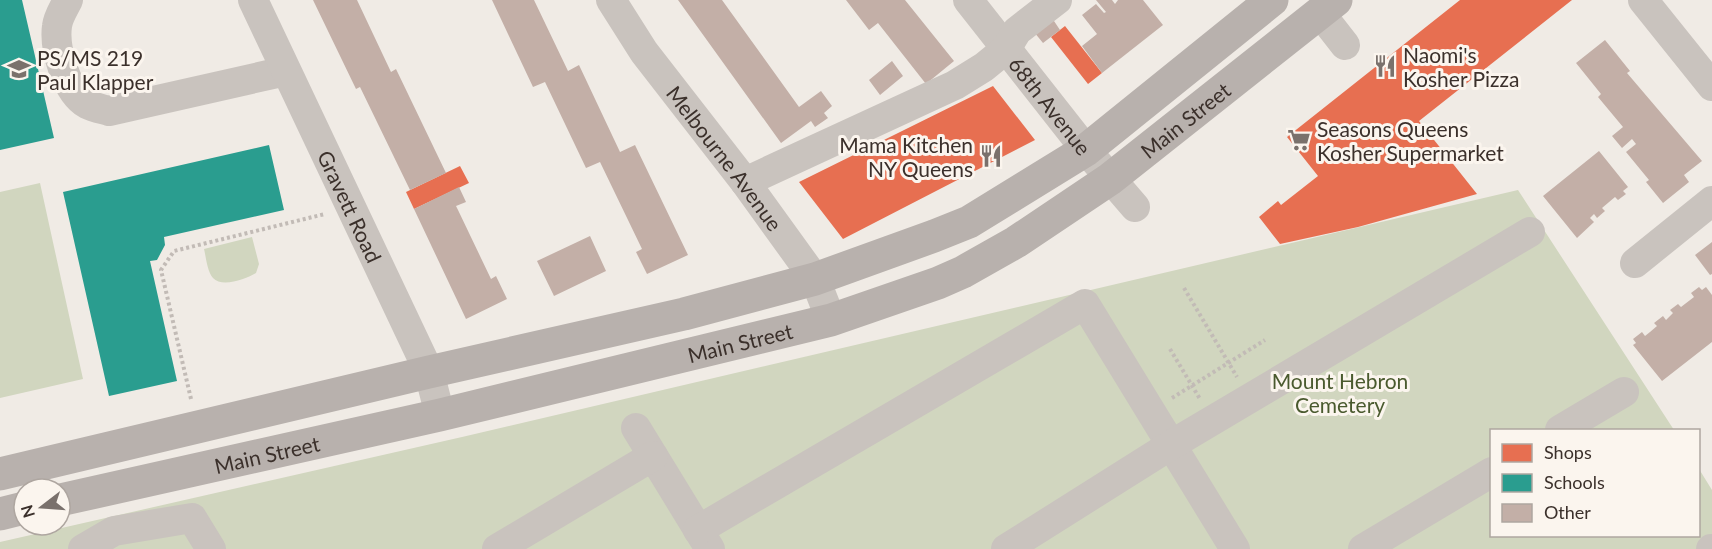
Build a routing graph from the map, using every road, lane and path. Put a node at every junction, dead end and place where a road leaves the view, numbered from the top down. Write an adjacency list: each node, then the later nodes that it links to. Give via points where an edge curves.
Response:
1 (68, 0): 11 (street, via 57,26 63,69 71,90 86,103 109,111)
2 (253, 0): 11 (street, Gravett Road)
3 (611, 0): 15 (street, Melbourne Avenue, via 644,52)
4 (968, 0): 10 (street, 68th Avenue)
5 (1057, 0): 10 (street, via 1017,31)
6 (1272, 0): 13 (main road, Main Street)
7 (1643, 0): 12 (street)
8 (1328, 6): 9 (street); 14 (main road, Main Street)
9 (1345, 45)
10 (1006, 49): 13 (street, 68th Avenue); 15 (street, via 955,85)
11 (286, 71): 27 (street, Gravett Road)
12 (1712, 86)
13 (1086, 150): 14 (street, 68th Avenue); 21 (main road, Main Street, via 969,222)
14 (1110, 179): 17 (street, 68th Avenue); 23 (main road, Main Street, via 1016,243 963,272)
15 (745, 182): 21 (street, Melbourne Avenue)
16 (1712, 201): 20 (street)
17 (1135, 207)
18 (326, 214): 31 (path, via 174,250 161,270)
19 (1530, 232): 30 (street)
20 (1635, 263)
21 (815, 279): 23 (street, Melbourne Avenue); 27 (main road, Main Street, via 684,314)
22 (1184, 288): 26 (path)
23 (831, 320): 33 (main road, Main Street)
24 (1265, 340): 26 (path)
25 (1170, 349): 28 (path)
26 (1229, 363): 28 (path); 30 (path)
27 (429, 372): 33 (street, Gravett Road); 40 (main road, Main Street)
28 (1192, 386): 32 (path); 34 (path)
29 (1624, 392): 36 (street)
30 (1250, 398): 34 (street)
31 (191, 399)
32 (1151, 411): 37 (street); 42 (street, via 1085,304)
33 (441, 415): 41 (main road, Main Street)
34 (1212, 421): 37 (street)
35 (636, 428): 38 (street)
36 (1562, 429)
37 (1172, 445): 46 (street); 47 (street)
38 (653, 456): 42 (street); 45 (street)
39 (1490, 473): 48 (street)
40 (0, 474)
41 (72, 497)
42 (704, 539)
43 (83, 549): 44 (street, via 114,531 192,518)
44 (211, 549)
45 (497, 549)
46 (1006, 549)
47 (1235, 549)
48 (1363, 549)

